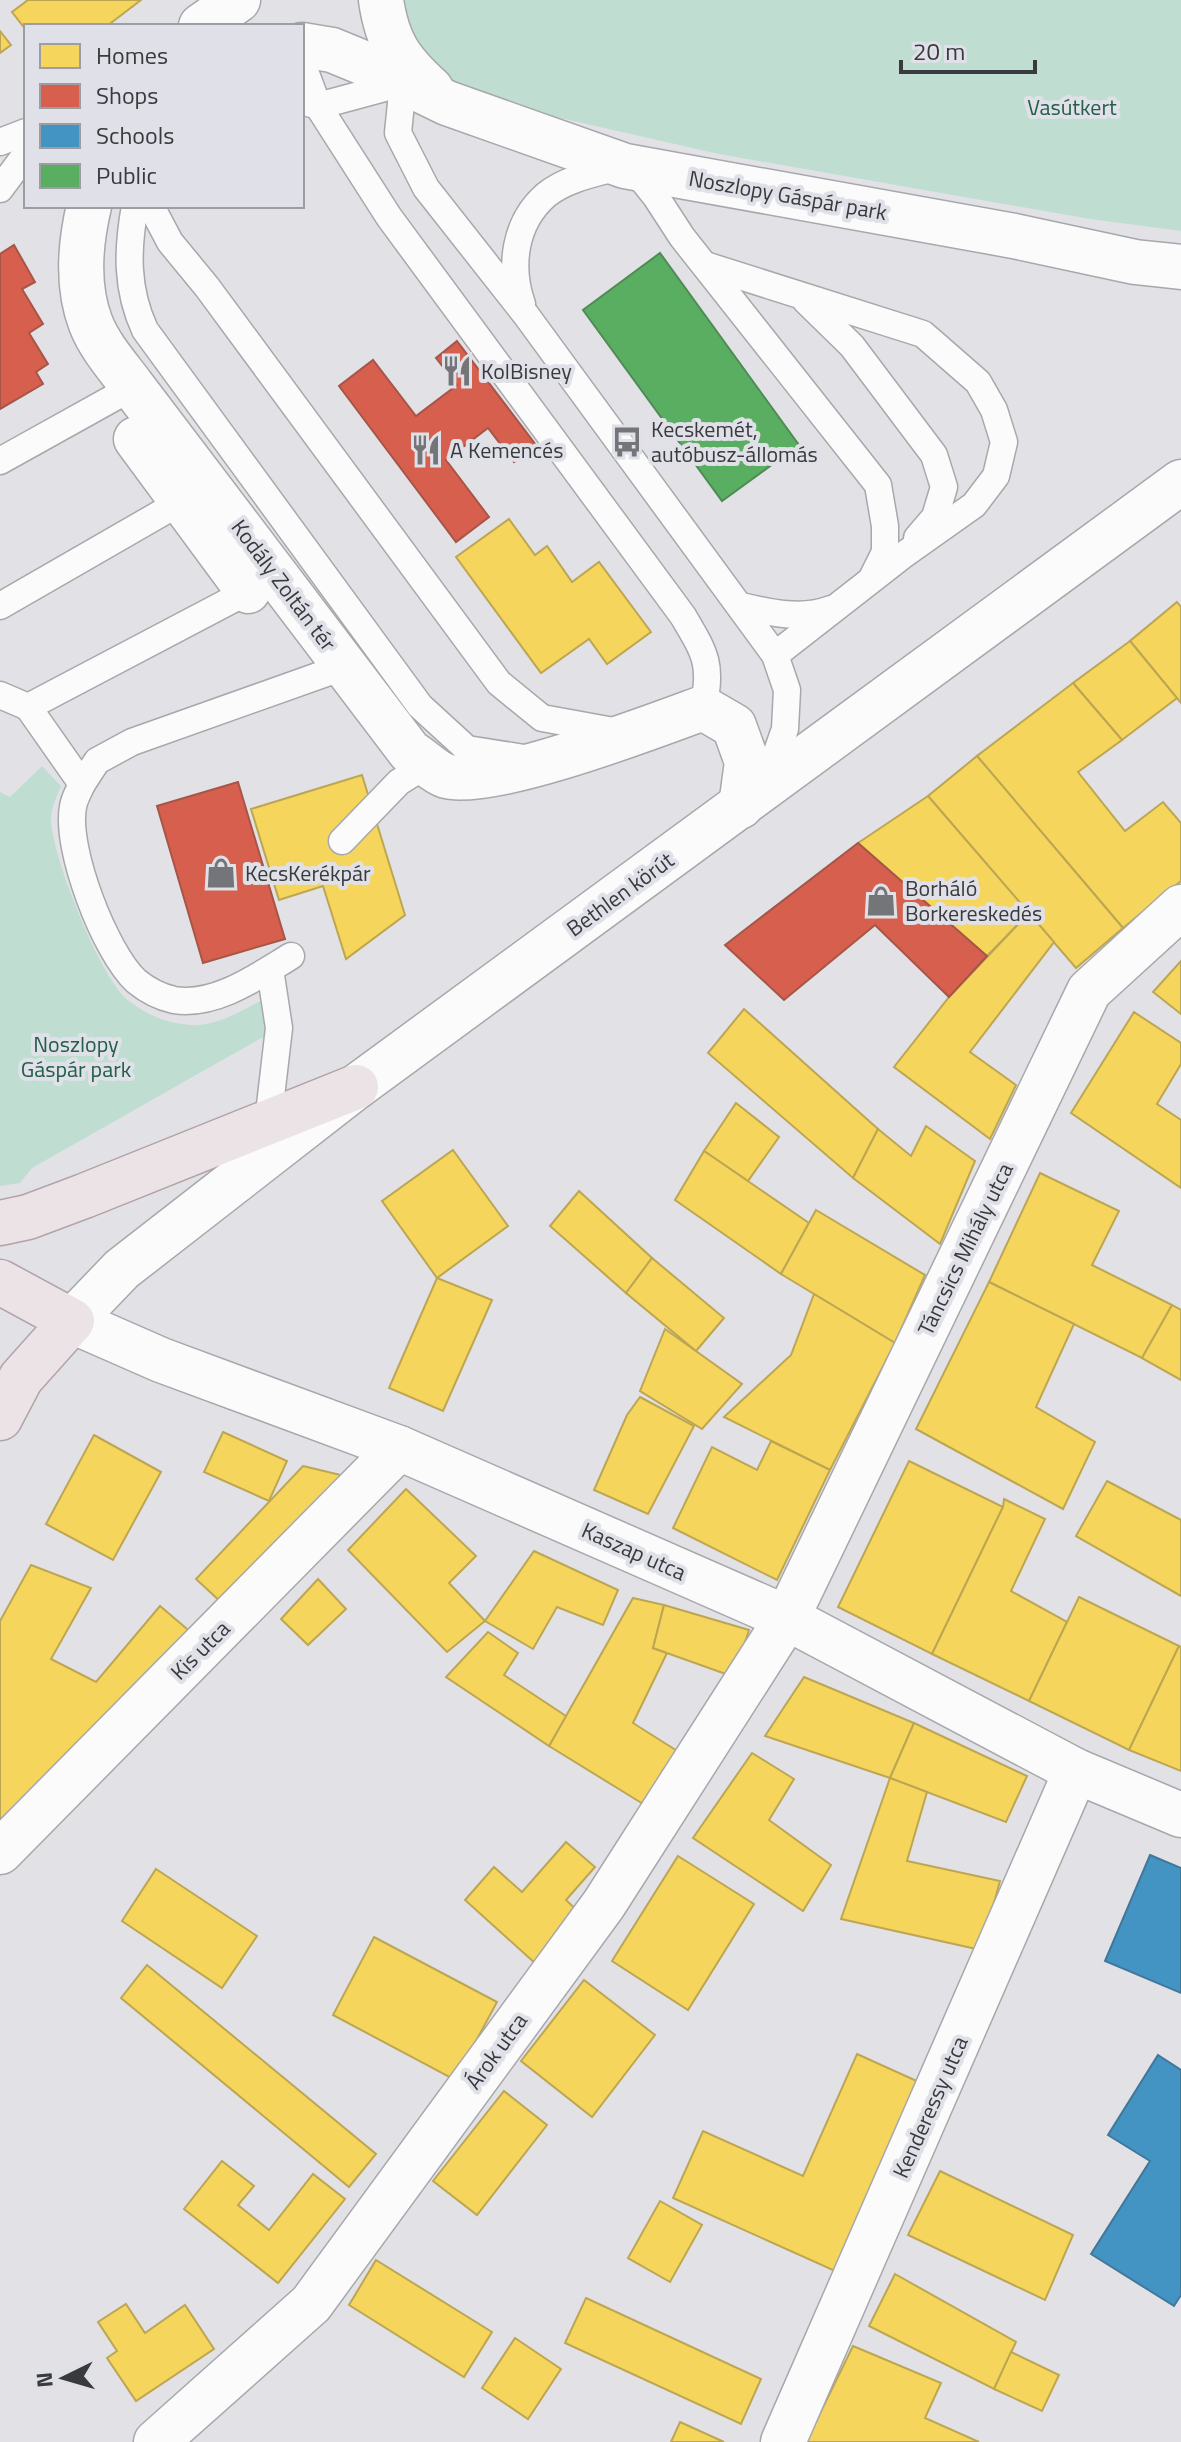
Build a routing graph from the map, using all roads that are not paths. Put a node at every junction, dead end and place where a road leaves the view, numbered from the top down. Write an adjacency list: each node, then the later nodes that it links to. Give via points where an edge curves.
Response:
1 (239, 0): 3 (street); 4 (street)
2 (381, 0): 9 (street, via 403,64)
3 (204, 24)
4 (226, 24)
5 (304, 45): 7 (street, via 332,50)
6 (304, 73): 8 (lane)
7 (403, 83): 8 (lane); 9 (street, Noszlopy Gáspár park); 24 (lane, via 398,133 426,188)
8 (310, 103): 39 (lane, via 683,616 700,644 710,679)
9 (447, 103): 13 (street, Noszlopy Gáspár park)
10 (24, 133): 11 (lane)
11 (0, 142)
12 (24, 157): 14 (lane)
13 (628, 166): 19 (street, Noszlopy Gáspár park); 20 (lane); 24 (lane, via 573,180 536,207 519,235 515,257 515,282)
14 (0, 189)
15 (61, 208): 25 (street, Kodály Zoltán tér, via 59,286 68,328 86,371)
16 (88, 208): 25 (street, Kodály Zoltán tér, via 82,286 91,325)
17 (135, 208): 41 (lane, via 129,268 134,305 145,330 420,706 467,749)
18 (152, 208): 40 (lane, via 170,242 499,683 542,718)
19 (1135, 262): 21 (street, Noszlopy Gáspár park); 23 (street, Noszlopy Gáspár park)
20 (705, 265): 22 (lane); 31 (lane, via 878,485 885,552)
21 (1181, 267)
22 (802, 297): 29 (lane, via 852,346 934,455 944,487 935,517); 29 (lane, via 923,334 978,382 994,410 1004,442 996,476 974,505)
23 (1181, 299)
24 (526, 315): 34 (lane)
25 (120, 394): 26 (lane); 28 (street, Kodály Zoltán tér)
26 (0, 461)
27 (1180, 482): 44 (street, Bethlen körút)
28 (196, 494): 30 (street, Kodály Zoltán tér); 33 (lane)
29 (902, 556): 31 (lane)
30 (263, 583): 36 (street, Kodály Zoltán tér); 38 (lane)
31 (869, 585): 32 (lane)
32 (843, 604): 34 (lane, via 807,617); 35 (lane)
33 (0, 606)
34 (741, 606): 35 (lane)
35 (775, 655): 44 (lane, via 787,690 785,729)
36 (346, 666): 42 (street, Kodály Zoltán tér, via 410,752); 43 (lane, via 132,742 97,761)
37 (0, 695): 38 (lane)
38 (28, 707): 43 (lane)
39 (703, 708): 40 (street, Kodály Zoltán tér); 44 (street, via 734,726)
40 (631, 734): 41 (street, Kodály Zoltán tér)
41 (543, 761): 42 (street, Kodály Zoltán tér, via 484,777)
42 (414, 773): 45 (lane)
43 (82, 784): 48 (lane, via 73,805 77,858 107,938 137,981 174,1000 209,1000 280,962)
44 (752, 798): 47 (street, Bethlen körút)
45 (342, 841)
46 (1181, 907): 54 (street, Táncsics Mihály utca, via 1089,991)
47 (356, 1087): 48 (main road); 51 (street, Bethlen körút, via 122,1269)
48 (268, 1122): 49 (main road, via 84,1196)
49 (0, 1223)
50 (0, 1282): 51 (main road)
51 (72, 1321): 52 (main road, via 21,1378); 53 (street, Kaszap utca, via 161,1360)
52 (0, 1418)
53 (399, 1448): 54 (street, Kaszap utca); 57 (street, Kis utca)
54 (787, 1618): 55 (street, Kaszap utca); 58 (street, Árok utca, via 604,1904 311,2304)
55 (1076, 1771): 56 (street, Kaszap utca); 59 (street, Kenderessy utca)
56 (1181, 1815)
57 (0, 1852)
58 (156, 2442)
59 (783, 2442)

